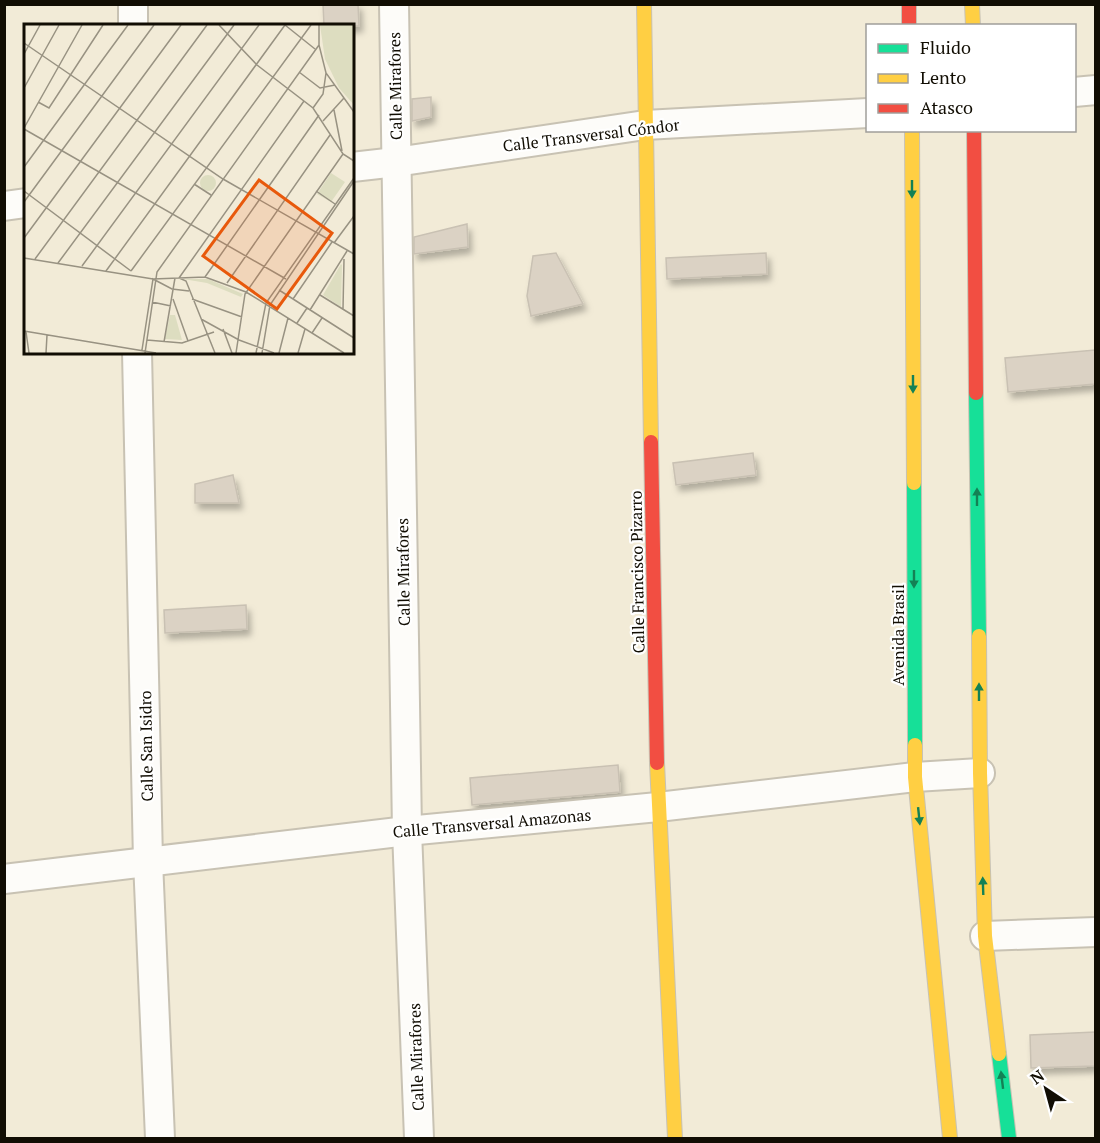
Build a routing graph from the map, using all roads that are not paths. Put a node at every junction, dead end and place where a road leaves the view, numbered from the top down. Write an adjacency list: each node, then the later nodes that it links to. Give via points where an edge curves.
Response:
1 (133, 4): 6 (street)
2 (394, 4): 15 (street, Calle Mirafores)
3 (644, 4): 12 (street, Calle Francisco Pizarro)
4 (909, 4): 7 (street)
5 (972, 4): 8 (street)
6 (133, 24)
7 (909, 24)
8 (973, 24)
9 (1095, 90): 10 (street)
10 (1076, 92)
11 (866, 113): 12 (street, Calle Transversal Cóndor)
12 (645, 125): 15 (street, Calle Transversal Cóndor); 22 (street, Calle Francisco Pizarro)
13 (912, 132): 21 (street, Avenida Brasil, one-way to 21)
14 (974, 132): 20 (street, one-way to 14)
15 (396, 162): 16 (street, Calle Transversal Cóndor); 23 (street, Calle Mirafores)
16 (354, 166)
17 (24, 203): 18 (street)
18 (4, 206)
19 (137, 354): 24 (street, Calle San Isidro)
20 (980, 772): 21 (street, Calle Transversal Amazonas); 27 (street, one-way to 20)
21 (915, 777): 22 (street, Calle Transversal Amazonas); 31 (street, Avenida Brasil, one-way to 31)
22 (658, 807): 23 (street, Calle Transversal Amazonas); 30 (street, Calle Francisco Pizarro)
23 (407, 831): 24 (street, Calle Transversal Amazonas); 29 (street, Calle Mirafores)
24 (148, 861): 25 (street, Calle Transversal Amazonas); 28 (street, Calle San Isidro)
25 (4, 879)
26 (1095, 932): 27 (street)
27 (985, 936): 32 (street, one-way to 27)
28 (160, 1138)
29 (419, 1138)
30 (675, 1138)
31 (950, 1138)
32 (1009, 1138)

